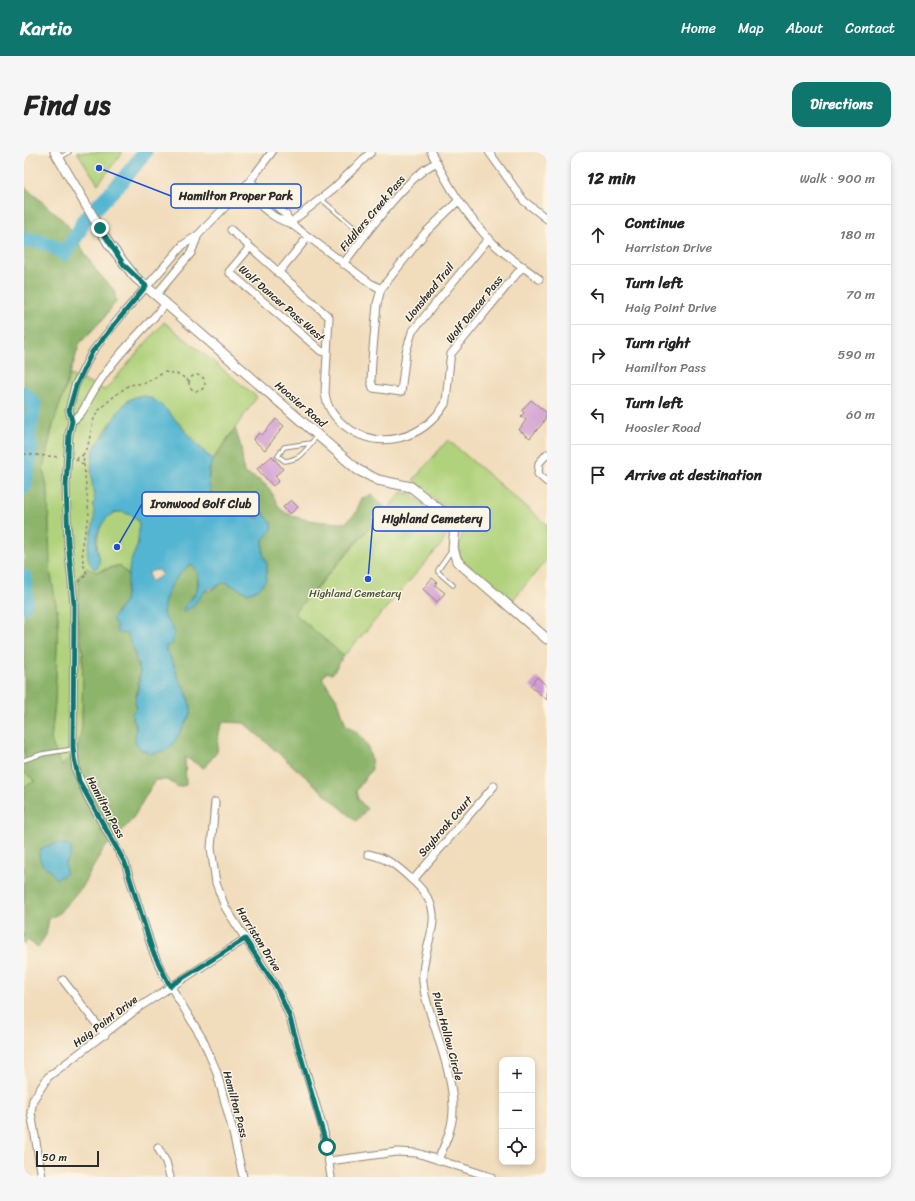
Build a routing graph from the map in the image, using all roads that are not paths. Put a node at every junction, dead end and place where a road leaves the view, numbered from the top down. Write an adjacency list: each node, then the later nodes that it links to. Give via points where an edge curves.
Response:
1 (69, 152): 6 (lane)
2 (272, 152): 8 (street, Hamilton Pass)
3 (371, 152): 10 (street)
4 (431, 152): 7 (street)
5 (489, 152): 12 (street, via 524,201)
6 (57, 155): 24 (street, Hoosier Road, via 120,260)
7 (436, 163): 11 (street); 16 (street, Fiddlers Creek Pass, via 427,166)
8 (250, 181): 9 (street, Hamilton Pass); 13 (street, via 286,215)
9 (242, 190): 13 (street, via 280,221); 15 (street, Hamilton Pass)
10 (321, 199): 13 (street); 16 (lane)
11 (458, 201): 18 (street); 25 (street, via 425,233)
12 (547, 219)
13 (290, 223): 17 (street)
14 (231, 230): 19 (street, Wolf Dancer Pass)
15 (198, 235): 24 (street, Hamilton Pass, via 183,245); 26 (street, Hamilton Pass, via 190,253)
16 (365, 236): 20 (street, Fiddlers Creek Pass)
17 (308, 237): 20 (street); 22 (street)
18 (489, 238): 21 (street); 25 (street, Lionshead Trail, via 412,332 406,352 401,392 373,388 371,381 377,304)
19 (250, 247): 22 (street, Wolf Dancer Pass); 28 (street, Wolf Dancer Pass West, via 229,272 321,352)
20 (343, 264): 25 (street)
21 (523, 266): 23 (street); 28 (street, Wolf Dancer Pass, via 452,354 448,366 446,402 431,421 415,433 388,441 354,433 343,424 332,413 327,403)
22 (278, 273): 28 (street, Wolf Dancer Pass, via 329,317)
23 (539, 279)
24 (146, 286): 26 (street, Hoosier Road); 29 (street, Hamilton Pass, via 105,335 82,370 69,410)
25 (381, 289)
26 (156, 295): 27 (street, Hoosier Road)
27 (166, 304): 29 (street, via 105,374 83,412); 30 (street, Hoosier Road)
28 (327, 353)
29 (72, 421): 37 (street, Hamilton Pass, via 66,486 74,648)
30 (318, 435): 31 (lane); 34 (street, Hoosier Road, via 367,476 386,483 411,487 444,512 455,526)
31 (311, 443): 31 (lane, via 297,459 285,461 278,456 284,447)
32 (547, 454): 33 (street, via 539,463 538,474)
33 (547, 482)
34 (453, 549): 35 (lane, via 438,570); 36 (street, via 454,557 460,565)
35 (453, 585)
36 (547, 639)
37 (73, 749): 38 (lane); 45 (street, Hamilton Pass, via 79,781 125,863 153,952)
38 (24, 760)
39 (494, 786): 42 (street, Saybrook Court)
40 (215, 802): 43 (street, Harriston Drive, via 211,848 216,884 225,907)
41 (368, 854): 42 (street, Plum Hollow Circle, via 388,860)
42 (413, 880): 48 (street, Plum Hollow Circle, via 430,900 434,917 423,973 424,985 453,1098 452,1122)
43 (245, 939): 45 (street, Haig Point Drive); 49 (street, Harriston Drive, via 276,986 289,1015 324,1132)
44 (63, 980): 46 (street)
45 (170, 986): 46 (street, Haig Point Drive); 52 (street, Hamilton Pass, via 202,1038 216,1070)
46 (105, 1035): 50 (street, Haig Point Drive, via 48,1077 33,1100 31,1112)
47 (158, 1148): 51 (street, via 166,1162)
48 (438, 1160): 49 (street, via 417,1153 396,1152); 54 (street)
49 (329, 1161): 53 (street, Harriston Drive)
50 (42, 1177)
51 (170, 1177)
52 (242, 1177)
53 (331, 1177)
54 (491, 1177)

